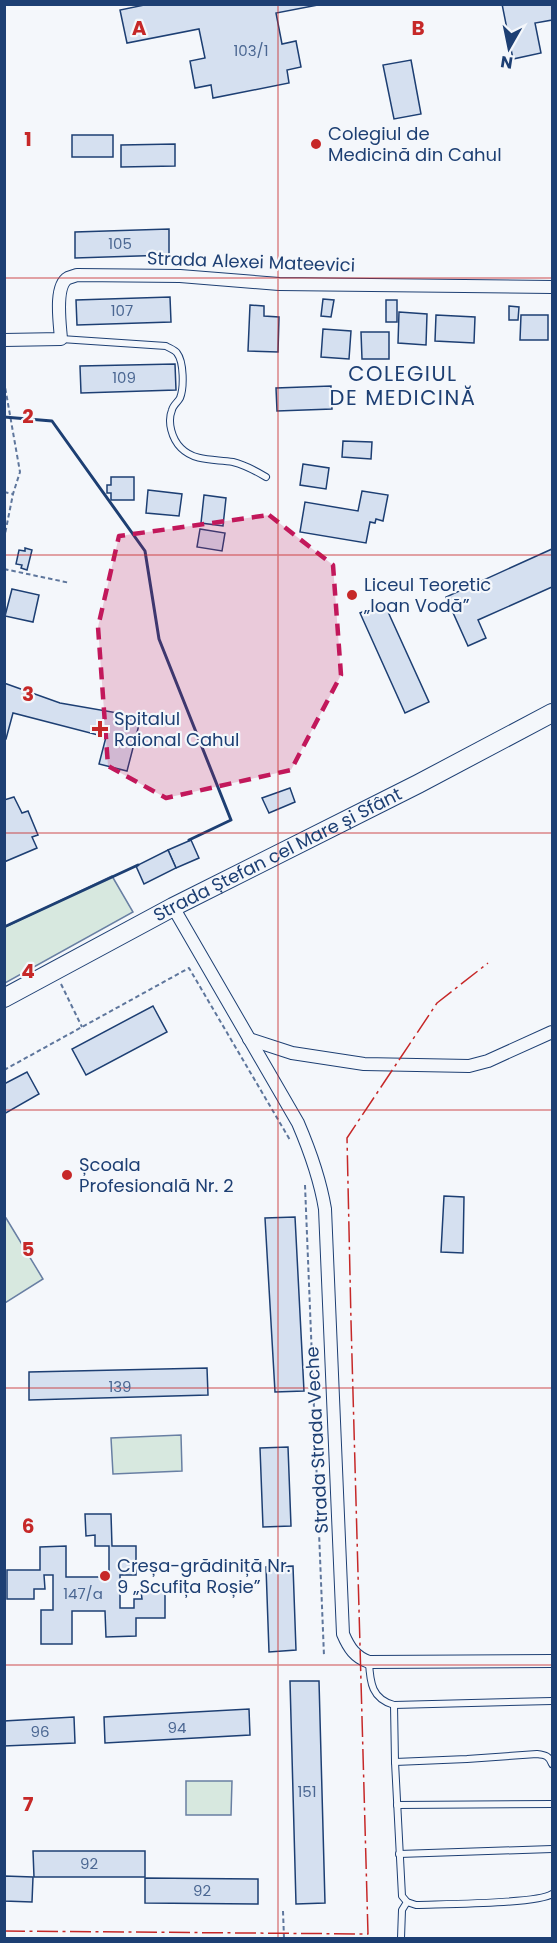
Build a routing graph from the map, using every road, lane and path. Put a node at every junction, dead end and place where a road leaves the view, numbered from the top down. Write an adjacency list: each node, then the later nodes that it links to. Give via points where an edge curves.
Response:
1 (552, 287): 2 (street, Strada Alexei Mateevici, via 279,284 180,276 77,275 66,279 61,287)
2 (61, 339): 3 (street); 5 (lane, via 166,346 178,354 184,383 171,410 171,432 179,446 200,459 234,463)
3 (4, 340)
4 (4, 381): 7 (path, via 20,472)
5 (266, 477)
6 (4, 492): 7 (path)
7 (13, 494): 8 (path)
8 (4, 539)
9 (4, 569): 10 (path)
10 (70, 583)
11 (552, 713): 12 (main road, Strada Ștefan cel Mare și Sfânt)
12 (173, 907): 13 (main road, Strada Ștefan cel Mare și Sfânt); 17 (street, Strada Strada Veche)
13 (54, 971): 14 (main road, Strada Ștefan cel Mare și Sfânt); 15 (path)
14 (4, 998)
15 (82, 1027): 18 (path); 19 (path, via 189,968)
16 (552, 1032): 17 (street, via 469,1066 364,1064 292,1053)
17 (249, 1039): 23 (street, Strada Strada Veche, via 298,1124 322,1190 343,1634 349,1648)
18 (4, 1070)
19 (291, 1143)
20 (305, 1182): 21 (path)
21 (324, 1656)
22 (552, 1661): 23 (street)
23 (369, 1662): 25 (lane, via 375,1693 383,1702)
24 (552, 1701): 25 (lane)
25 (394, 1705): 26 (lane)
26 (395, 1762): 27 (lane, via 537,1754 547,1755); 29 (lane)
27 (552, 1764)
28 (552, 1804): 29 (lane)
29 (397, 1805): 31 (lane)
30 (552, 1850): 31 (lane)
31 (399, 1854): 33 (lane, via 402,1896)
32 (552, 1894): 33 (lane, via 538,1899 488,1902)
33 (407, 1902): 36 (lane, via 402,1910)
34 (283, 1911): 35 (path)
35 (284, 1938)
36 (401, 1938)

